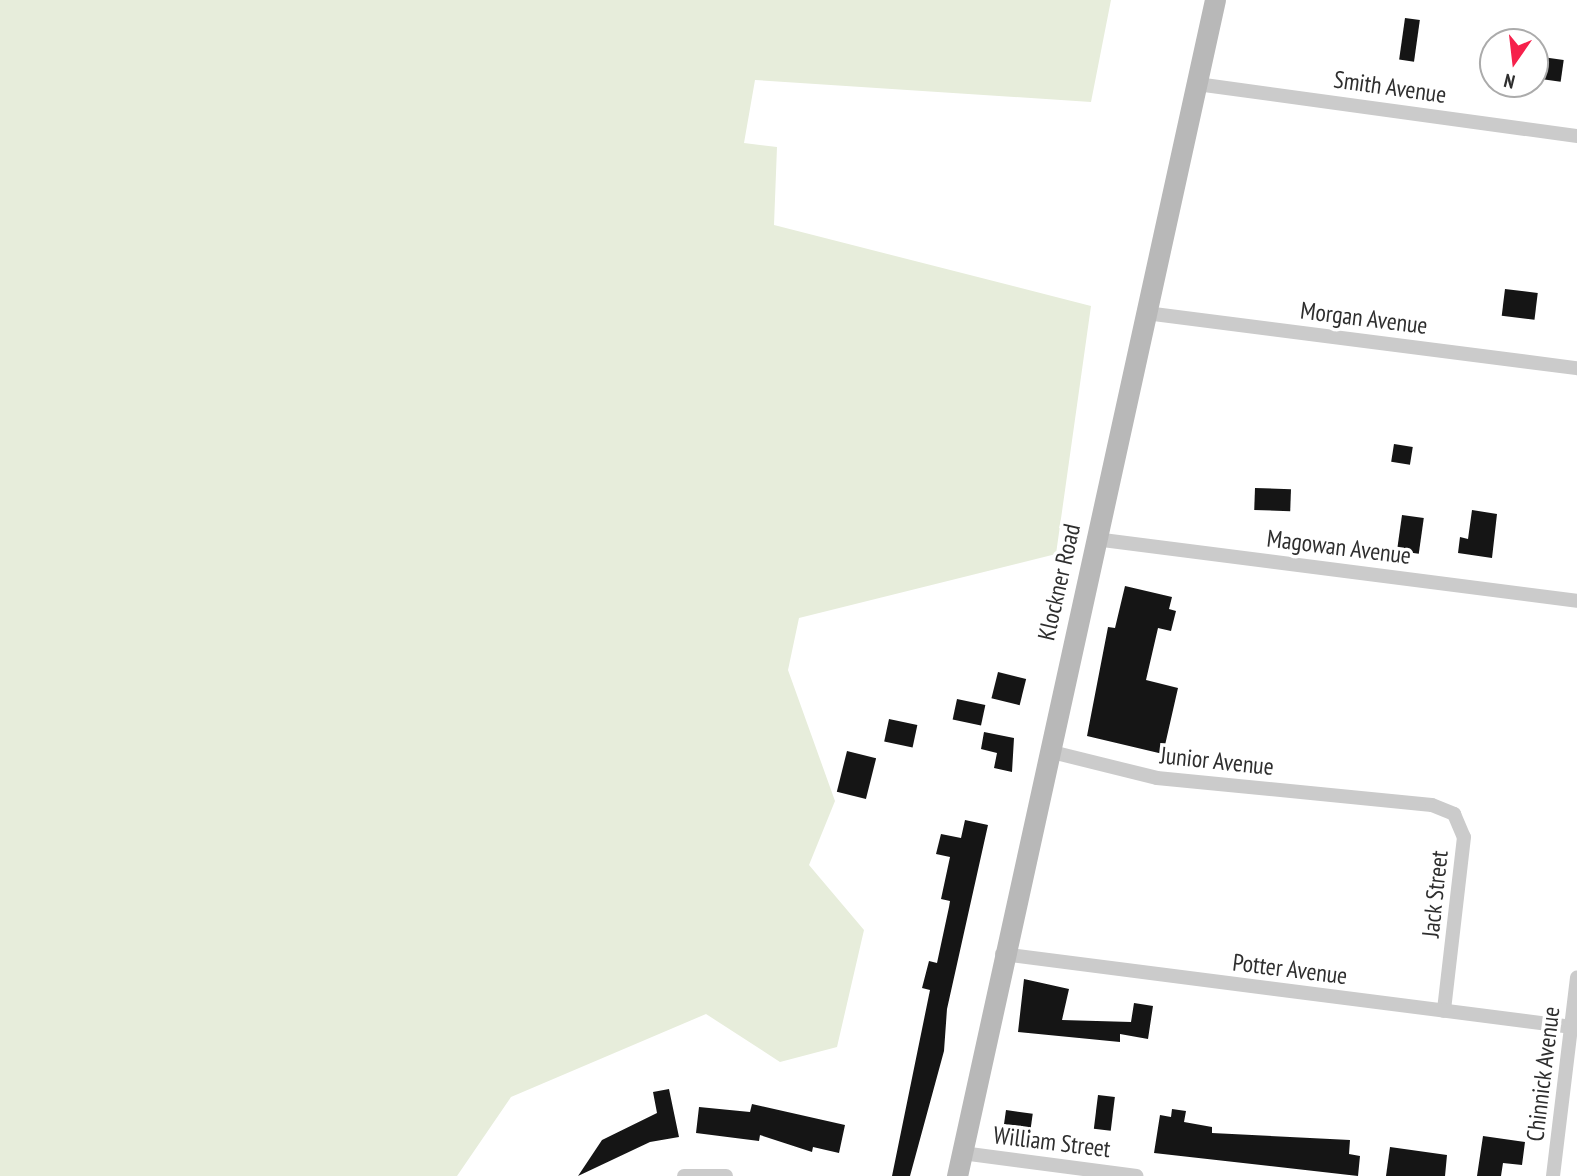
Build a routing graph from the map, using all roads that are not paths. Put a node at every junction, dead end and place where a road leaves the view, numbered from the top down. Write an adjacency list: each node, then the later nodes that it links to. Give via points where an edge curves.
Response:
1 (1215, 0): 2 (main road, Klockner Road)
2 (1196, 84): 3 (street, Smith Avenue); 4 (main road, Klockner Road)
3 (1577, 136)
4 (1146, 313): 5 (street, Morgan Avenue); 6 (main road, Klockner Road)
5 (1577, 368)
6 (1095, 539): 7 (street, Magowan Avenue); 8 (main road, Klockner Road)
7 (1577, 601)
8 (1048, 751): 9 (street, Junior Avenue, via 1157,778); 10 (main road, Klockner Road)
9 (1385, 800): 12 (street, Jack Street, via 1443,807 1461,824)
10 (1002, 954): 12 (street, Potter Avenue); 14 (main road, Klockner Road)
11 (1577, 976): 13 (street, Chinnick Avenue)
12 (1444, 1011): 13 (street, Potter Avenue)
13 (1572, 1027): 19 (street, Chinnick Avenue)
14 (962, 1153): 17 (main road, Klockner Road); 18 (street, William Street)
15 (684, 1176): 16 (street)
16 (726, 1176)
17 (957, 1176)
18 (1136, 1176)
19 (1553, 1176)

